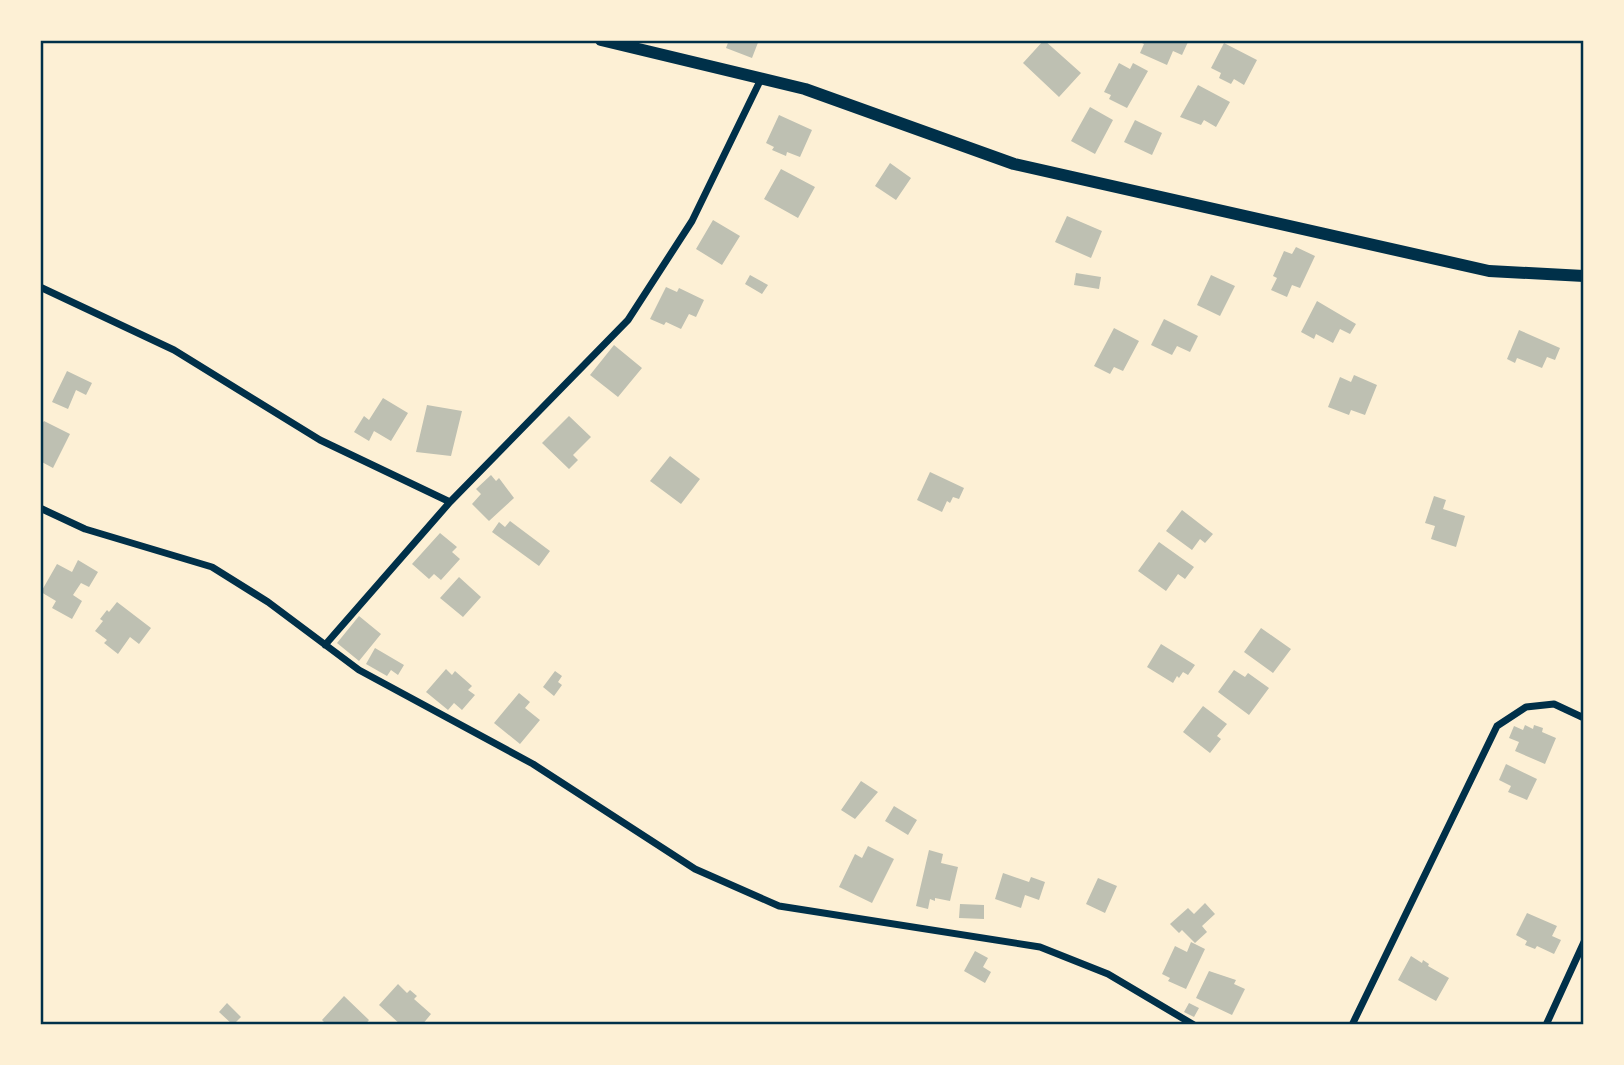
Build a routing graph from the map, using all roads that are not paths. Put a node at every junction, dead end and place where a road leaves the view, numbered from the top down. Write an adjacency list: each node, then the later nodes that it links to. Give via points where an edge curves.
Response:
1 (601, 40): 2 (street)
2 (761, 79): 3 (street, via 805,89 1014,164 1489,271); 5 (street, via 692,221 628,320)
3 (1584, 276)
4 (40, 287): 5 (street, via 174,350 320,440)
5 (450, 502): 7 (street)
6 (40, 508): 7 (street, via 85,529 212,567)
7 (325, 645): 10 (street, via 359,670 533,764 695,869 767,901 1040,947 1108,974)
8 (1584, 718): 11 (street, via 1554,704 1526,707 1497,726)
9 (1584, 942): 12 (street)
10 (1195, 1025)
11 (1352, 1025)
12 (1546, 1025)

